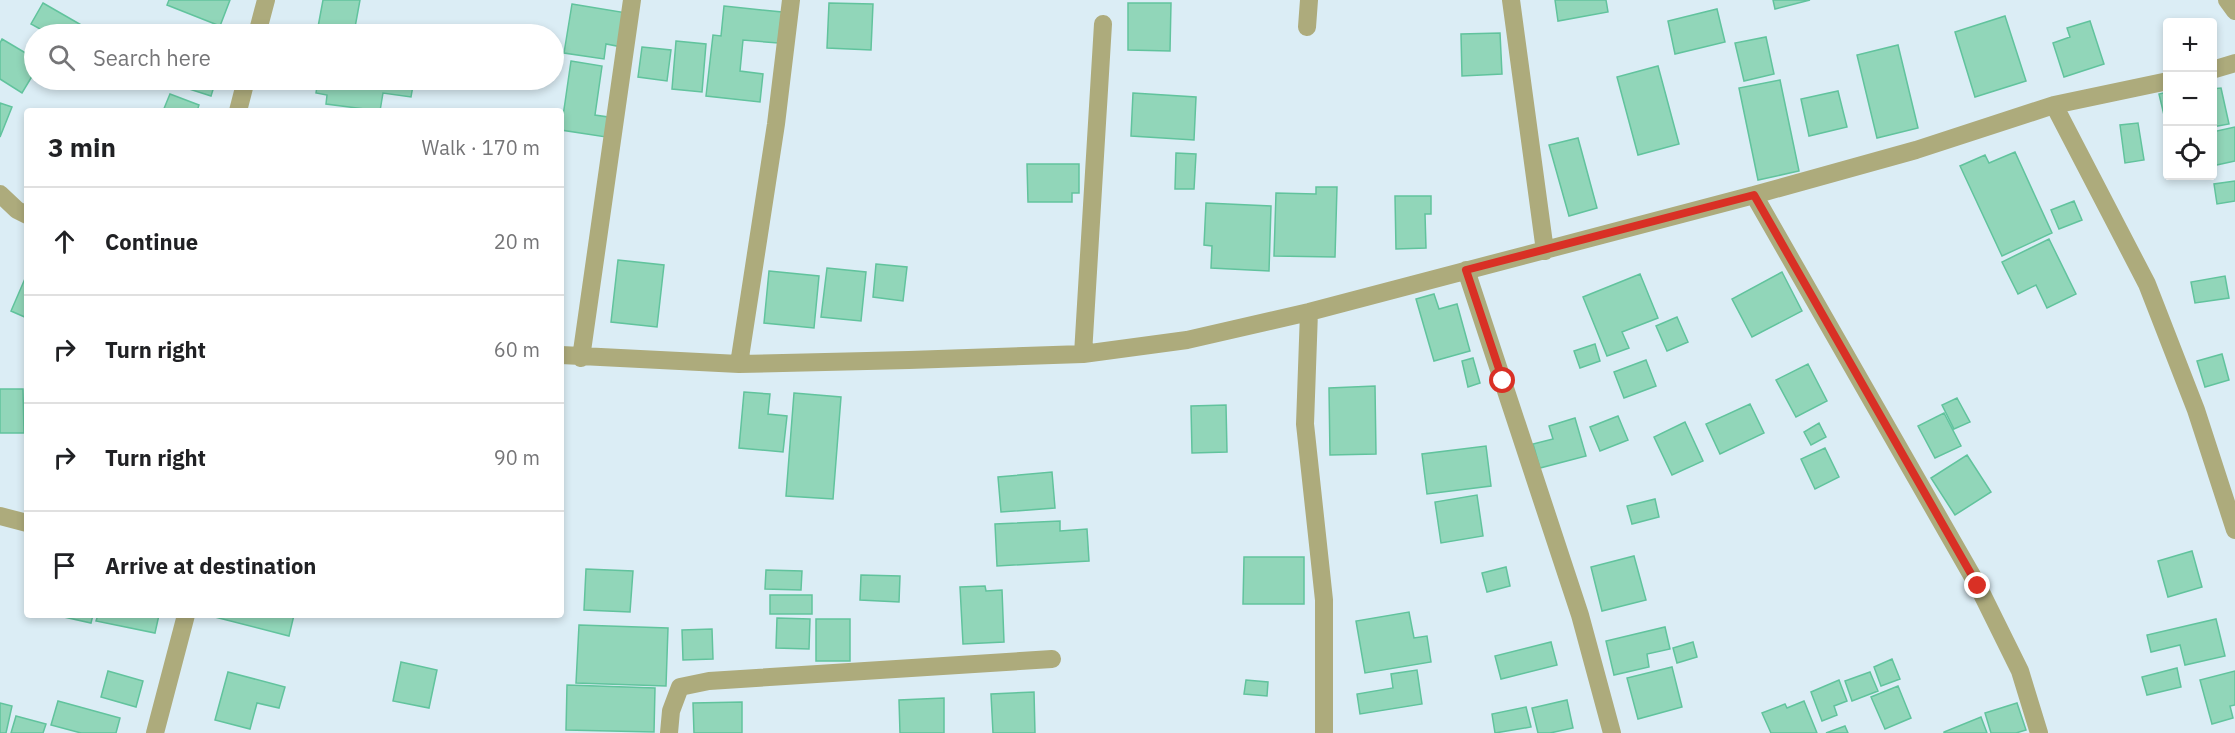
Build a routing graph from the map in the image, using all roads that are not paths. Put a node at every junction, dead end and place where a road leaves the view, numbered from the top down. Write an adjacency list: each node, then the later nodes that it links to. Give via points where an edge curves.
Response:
1 (266, 0): 8 (street)
2 (632, 0): 25 (street)
3 (791, 0): 26 (street)
4 (1309, 0): 10 (street)
5 (1511, 0): 20 (street)
6 (2228, 0): 7 (street)
7 (2235, 11)
8 (260, 24)
9 (1103, 24): 23 (street)
10 (1307, 27)
11 (2235, 63): 12 (street)
12 (2217, 68)
13 (2163, 82): 15 (street)
14 (243, 90): 16 (street)
15 (2054, 105): 18 (street, via 1916,150); 29 (street, via 2147,284 2196,410)
16 (239, 108)
17 (0, 194): 19 (street)
18 (1754, 195): 20 (street); 36 (street, via 1978,586 2020,672)
19 (24, 214)
20 (1545, 250): 21 (street)
21 (1466, 270): 22 (street); 35 (street, via 1580,615)
22 (1309, 312): 23 (street, via 1187,340); 34 (street, via 1305,424 1324,600)
23 (1083, 354): 26 (street)
24 (564, 355): 25 (street)
25 (581, 358): 26 (street)
26 (739, 364)
27 (0, 516): 28 (street)
28 (24, 522)
29 (2235, 530)
30 (185, 618): 32 (street)
31 (1052, 659): 33 (street, via 709,681 680,687 671,711)
32 (155, 733)
33 (669, 733)
34 (1324, 733)
35 (1612, 733)
36 (2039, 733)

